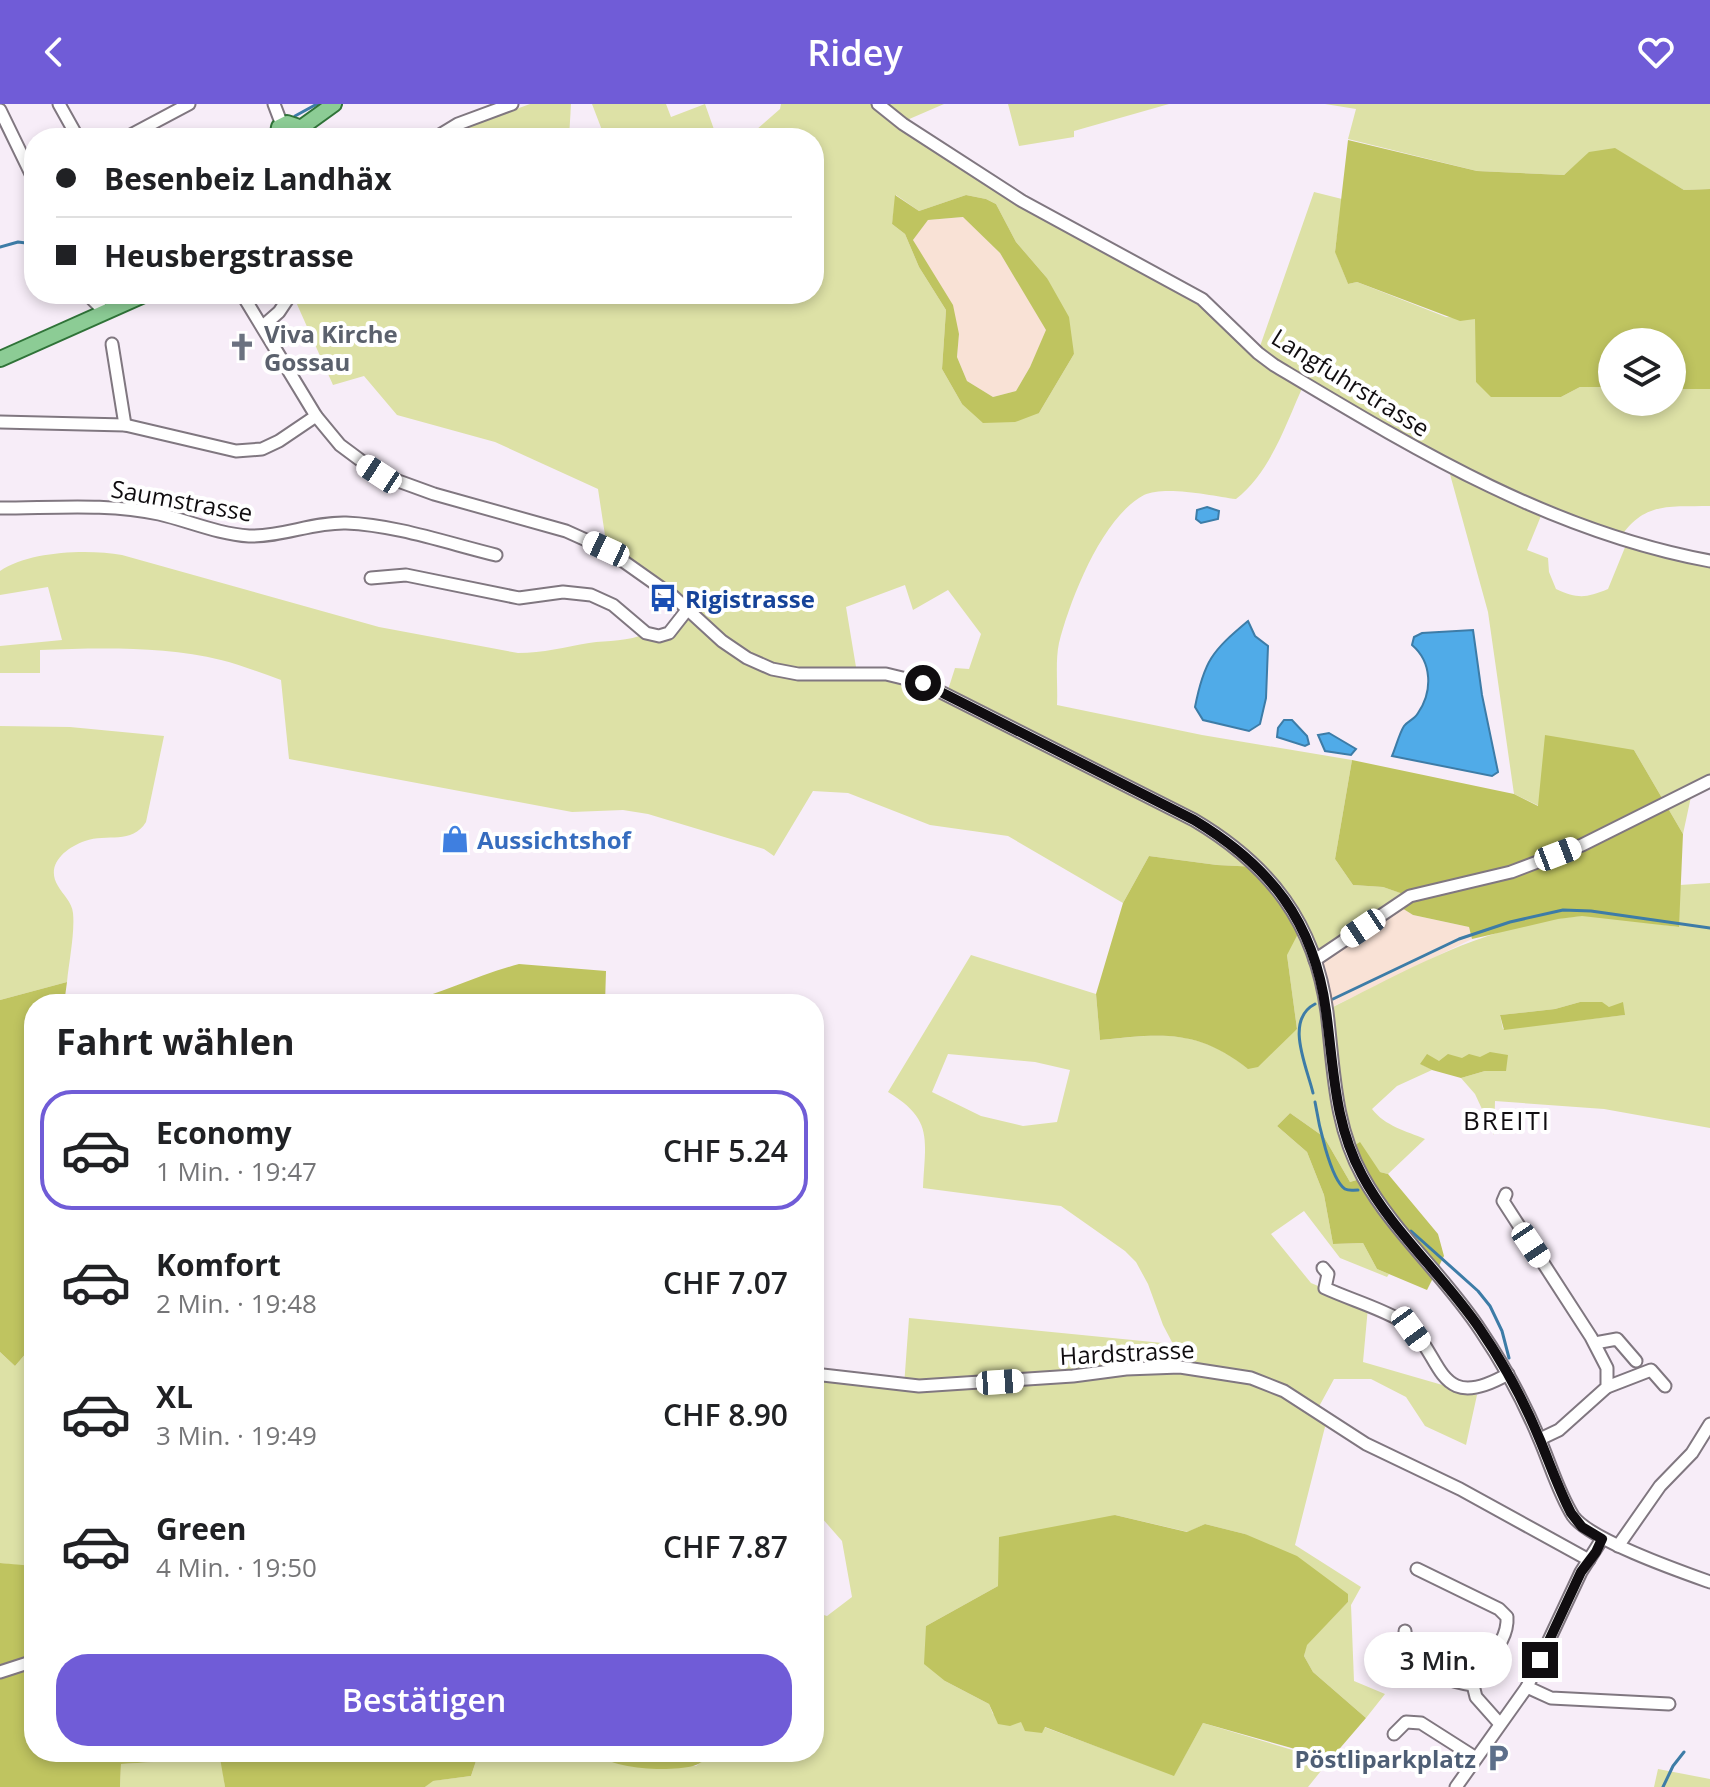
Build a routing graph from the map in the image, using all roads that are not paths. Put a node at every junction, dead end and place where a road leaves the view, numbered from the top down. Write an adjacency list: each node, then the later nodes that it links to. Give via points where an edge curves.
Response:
1 (59, 104): 8 (street)
2 (189, 104): 9 (street)
3 (274, 104): 10 (street)
4 (334, 104): 11 (main road)
5 (512, 104): 12 (street)
6 (878, 104): 27 (street, Langfuhrstrasse, via 1022,201 1202,299 1274,365 1448,467 1566,521)
7 (0, 110): 13 (street)
8 (72, 128)
9 (144, 128)
10 (279, 128)
11 (305, 128)
12 (451, 128)
13 (24, 159)
14 (97, 304): 18 (street)
15 (123, 304): 18 (main road)
16 (249, 304): 19 (street)
17 (284, 304): 19 (street)
18 (105, 312): 21 (main road)
19 (263, 326): 22 (street)
20 (112, 344): 24 (street)
21 (0, 359)
22 (316, 416): 24 (street, via 262,449 236,451); 29 (street, via 340,445 379,474 566,531 606,549)
23 (0, 422): 24 (street)
24 (125, 425)
25 (0, 508): 26 (street, Saumstrasse, via 102,507 251,536 319,525 374,525)
26 (496, 555)
27 (1710, 561)
28 (371, 578): 29 (street, via 406,575 519,598 563,592 591,595 613,605 646,633 659,636 669,633)
29 (687, 610): 31 (street, via 722,641 772,669 886,674 923,683 1194,820 1258,867 1302,926)
30 (1710, 781): 31 (street, via 1582,845 1511,872 1410,896)
31 (1315, 960): 36 (street, via 1335,1097 1349,1149 1381,1206 1453,1291)
32 (1506, 1194): 34 (street, via 1503,1201)
33 (1323, 1268): 36 (street, via 1328,1274 1325,1288 1411,1329 1450,1383 1476,1388)
34 (1595, 1343): 35 (street, via 1617,1339); 39 (street, via 1607,1368)
35 (1636, 1361)
36 (1508, 1374): 41 (street)
37 (824, 1375): 44 (street, Hardstrasse, via 919,1386 1180,1367 1251,1378 1284,1391 1366,1444)
38 (1665, 1386): 39 (street, via 1651,1370)
39 (1607, 1387): 41 (street, via 1559,1430)
40 (1710, 1424): 43 (street)
41 (1540, 1439): 42 (street, via 1577,1523)
42 (1602, 1539): 43 (street); 44 (street)
43 (1618, 1546): 46 (street)
44 (1589, 1560): 52 (street)
45 (1417, 1569): 51 (street, via 1507,1617 1497,1649)
46 (1710, 1583): 47 (street)
47 (1710, 1595)
48 (1405, 1631): 51 (street, via 1410,1655 1424,1669)
49 (24, 1664): 50 (street)
50 (0, 1672)
51 (1473, 1685): 54 (street, via 1476,1697)
52 (1527, 1687): 53 (street, via 1551,1698); 54 (street)
53 (1669, 1704)
54 (1500, 1724): 56 (street)
55 (1394, 1734): 56 (street, via 1406,1722 1421,1723)
56 (1476, 1758): 57 (street)
57 (1456, 1787)

